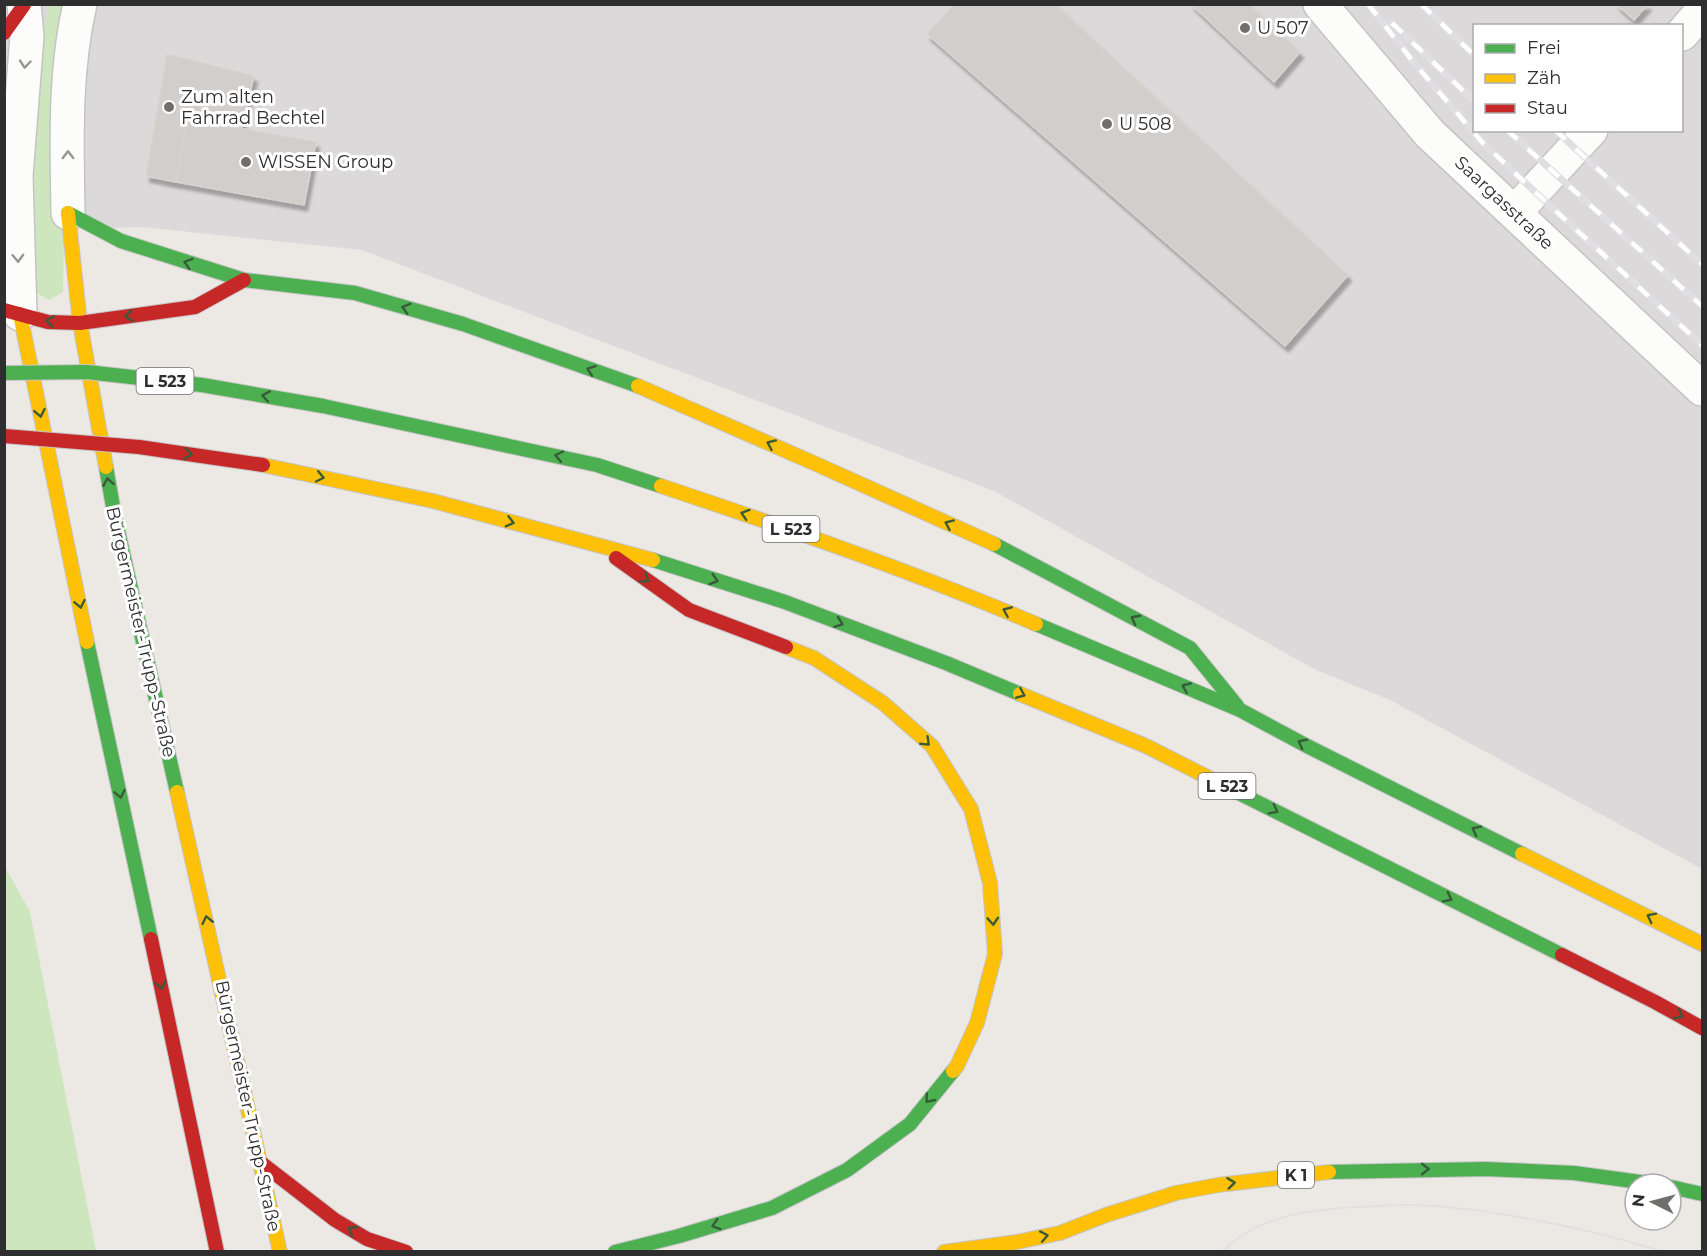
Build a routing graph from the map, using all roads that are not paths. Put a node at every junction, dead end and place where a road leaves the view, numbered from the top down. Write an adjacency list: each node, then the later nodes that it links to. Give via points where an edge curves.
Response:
1 (80, 4): 9 (street, Bürgermeister-Trupp-Straße, one-way to 1, via 67,99)
2 (1320, 4): 8 (street, Saargasstraße, via 1430,134)
3 (24, 5): 5 (main road); 11 (street, one-way to 11, via 27,36 16,176)
4 (1702, 12): 6 (street)
5 (4, 33)
6 (1683, 33)
7 (1589, 132): 8 (street)
8 (1515, 212): 14 (street, Saargasstraße)
9 (68, 213): 10 (main road, one-way to 9, via 121,241); 12 (main road, Bürgermeister-Trupp-Straße)
10 (243, 280): 12 (main road, one-way to 12, via 195,307); 17 (main road, one-way to 10, via 1190,648 1002,548 645,389 463,324 355,293)
11 (12, 312): 12 (main road, one-way to 11, via 48,322); 24 (main road, one-way to 24, via 76,587)
12 (80, 323): 20 (main road, Bürgermeister-Trupp-Straße, one-way to 12, via 115,518)
13 (4, 373): 17 (main road, L 523, one-way to 13, bridge, via 983,601 790,529 597,465 323,406 202,385 87,372)
14 (1702, 389)
15 (4, 436): 16 (main road, L 523, one-way to 16, bridge, via 139,447 263,465 433,501)
16 (598, 545): 19 (main road, L 523, one-way to 19, via 785,602 1146,746); 27 (main road, one-way to 27, via 689,610 814,658 883,703 932,746 971,810 990,883 995,954 977,1023 957,1066 910,1124 847,1170 772,1208)
17 (1240, 710): 18 (main road, L 523, one-way to 17)
18 (1702, 944)
19 (1702, 1028)
20 (260, 1162): 25 (main road, Bürgermeister-Trupp-Straße); 26 (main road, one-way to 20, via 367,1239 335,1220)
21 (1623, 1180): 28 (main road, K 1, one-way to 21, via 1060,1233 1146,1201 1186,1191 1327,1172 1485,1169)
22 (1683, 1190): 23 (main road)
23 (1702, 1194)
24 (217, 1251)
25 (280, 1251)
26 (406, 1251)
27 (615, 1251)
28 (944, 1251)

